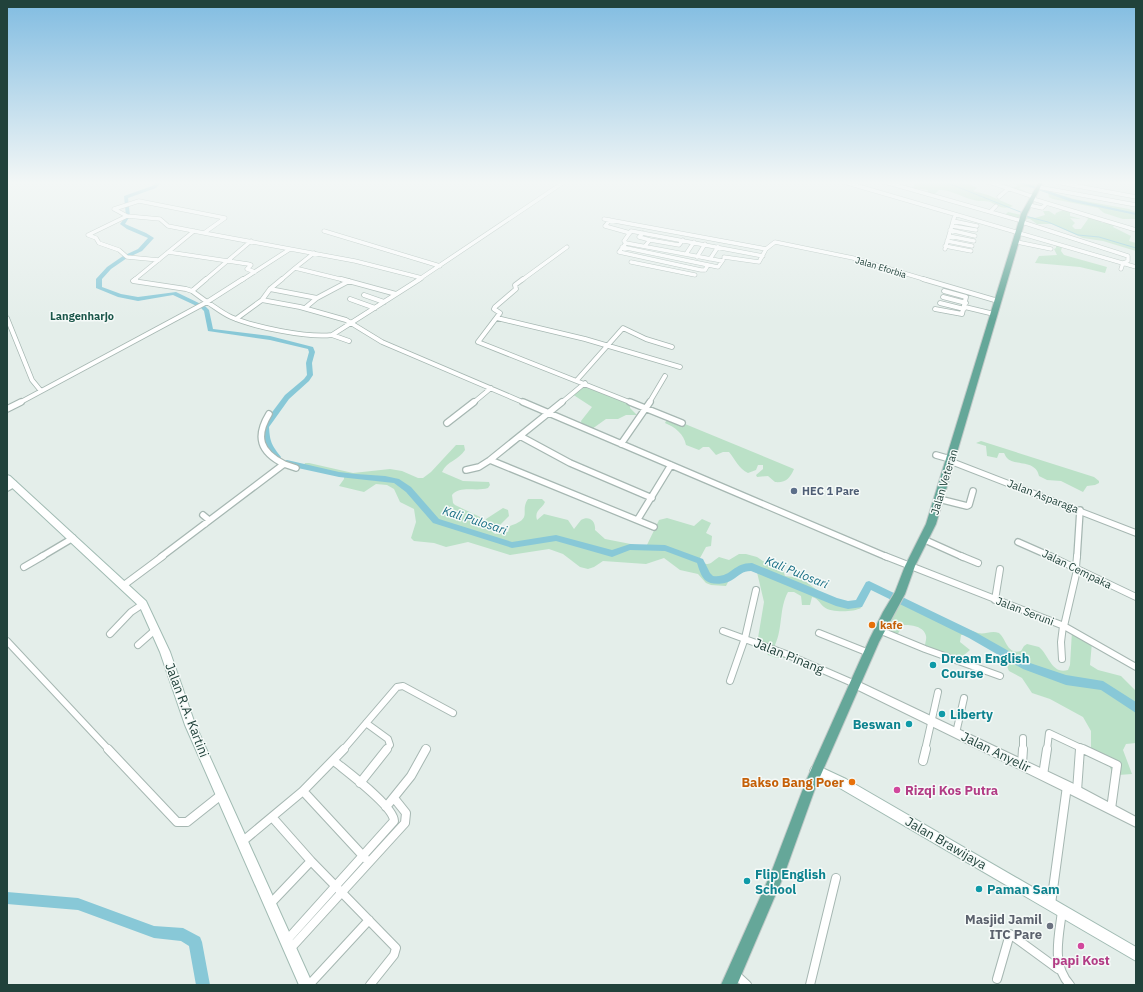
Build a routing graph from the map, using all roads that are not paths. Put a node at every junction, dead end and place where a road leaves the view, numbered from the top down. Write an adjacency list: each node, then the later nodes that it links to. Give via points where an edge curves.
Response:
1 (100, 228): 56 (street, via 88,235 126,256)
2 (180, 228): 15 (street)
3 (209, 228): 16 (street)
4 (496, 228): 63 (street)
5 (615, 228): 17 (street)
6 (633, 228): 17 (street)
7 (653, 228): 19 (street)
8 (966, 228): 14 (street)
9 (1000, 228): 20 (street)
10 (1020, 228): 20 (main road, Jalan Veteran)
11 (1051, 228): 61 (street, via 1129,257 1127,262)
12 (324, 230): 63 (street)
13 (950, 230): 21 (street); 22 (street)
14 (976, 230)
15 (194, 231): 16 (street); 47 (street)
16 (203, 232): 27 (street)
17 (630, 232): 18 (street); 32 (street, via 624,241)
18 (643, 232): 23 (street); 24 (street)
19 (678, 233): 24 (street); 35 (street)
20 (1019, 234): 31 (main road, Jalan Veteran); 61 (street, via 1045,238)
21 (949, 236): 28 (street); 29 (street)
22 (975, 236)
23 (639, 238): 25 (street); 33 (street)
24 (675, 238): 26 (street)
25 (650, 240): 36 (street); 37 (street)
26 (682, 240): 30 (street); 36 (street)
27 (251, 241): 42 (street); 57 (street)
28 (947, 241): 38 (street); 46 (street, via 945,247)
29 (974, 241)
30 (694, 242): 34 (street); 50 (street)
31 (1017, 242): 44 (street); 82 (main road, Jalan Veteran)
32 (626, 243): 33 (street); 40 (street)
33 (634, 244): 37 (street)
34 (705, 244): 41 (street); 52 (street)
35 (732, 244): 43 (street); 45 (street)
36 (679, 245): 48 (street)
37 (645, 246): 48 (street)
38 (972, 246)
39 (567, 247): 92 (street, via 515,285 516,289 494,308 500,312)
40 (622, 247): 54 (street); 60 (street, via 619,252 622,254)
41 (718, 247): 43 (street); 55 (street)
42 (290, 249): 49 (street); 68 (street)
43 (729, 249): 51 (street); 53 (street)
44 (1051, 249)
45 (766, 250): 51 (street); 82 (street, Jalan Eforbia, via 775,242 846,257)
46 (971, 251)
47 (168, 252): 56 (street); 57 (street)
48 (674, 252): 50 (street); 54 (street)
49 (314, 253): 65 (street); 71 (street, via 392,269)
50 (686, 254): 52 (street)
51 (763, 256): 53 (street, via 758,262)
52 (697, 257): 55 (street)
53 (724, 257): 58 (street)
54 (671, 258): 60 (street); 62 (street)
55 (710, 259): 58 (street)
56 (159, 260): 74 (street, via 133,281)
57 (228, 261): 68 (street, via 250,265 246,270); 74 (street)
58 (722, 261): 62 (street, via 719,267)
59 (632, 262): 66 (street)
60 (667, 263): 62 (street, via 703,270); 66 (street)
61 (1123, 263): 64 (street); 67 (street)
62 (708, 265)
63 (440, 266): 71 (street)
64 (1136, 267)
65 (295, 268): 72 (street); 73 (street)
66 (663, 269): 69 (street); 70 (street)
67 (1121, 269)
68 (255, 272): 83 (street)
69 (660, 274)
70 (695, 275)
71 (422, 278): 76 (street)
72 (349, 281): 76 (street); 79 (street)
73 (270, 290): 79 (street); 81 (street)
74 (192, 291): 83 (street)
75 (944, 291): 86 (street, via 966,297)
76 (396, 294): 84 (street)
77 (364, 295): 84 (street)
78 (943, 297): 86 (street)
79 (317, 298): 87 (street)
80 (350, 299): 88 (street)
81 (262, 300): 87 (street, Jalan Seruni); 93 (street)
82 (998, 300): 90 (main road, Jalan Veteran)
83 (207, 302): 93 (street); 104 (street)
84 (384, 302): 88 (street)
85 (940, 303): 86 (street)
86 (965, 306): 89 (street, via 962,314 958,315); 90 (street)
87 (305, 308): 94 (street, Jalan Seruni)
88 (375, 308): 94 (street)
89 (936, 309)
90 (994, 314): 115 (main road, Jalan Veteran)
91 (7, 318): 104 (street, via 32,380)
92 (497, 318): 97 (street); 101 (street, via 478,342)
93 (236, 319): 95 (street, via 324,337)
94 (352, 322): 95 (street); 103 (street, Jalan Seruni, via 382,342)
95 (332, 335): 96 (street)
96 (349, 341)
97 (608, 345): 98 (street, via 624,328 646,339); 99 (street); 101 (street)
98 (672, 347)
99 (680, 367)
100 (665, 376): 105 (street)
101 (577, 380): 102 (street)
102 (585, 383): 105 (street); 107 (street)
103 (491, 388): 107 (street, Jalan Seruni); 109 (street)
104 (41, 391): 106 (street)
105 (646, 408): 110 (street); 112 (street)
106 (7, 409)
107 (549, 413): 111 (street); 112 (street, Jalan Seruni)
108 (269, 414): 116 (street, via 261,434 263,445 270,456)
109 (447, 423)
110 (682, 423)
111 (520, 436): 114 (street); 122 (street, via 570,463)
112 (621, 444): 117 (street, Jalan Seruni)
113 (936, 455): 115 (street)
114 (490, 460): 119 (street, via 479,467); 126 (street)
115 (950, 460): 123 (main road, Jalan Veteran); 124 (street, Jalan Asparaga)
116 (284, 464): 118 (street); 137 (street)
117 (671, 465): 122 (street); 133 (street, Jalan Seruni)
118 (296, 468)
119 (466, 470)
120 (9, 483): 129 (main road, Jalan R.A. Kartini)
121 (973, 491): 123 (street, via 968,506)
122 (652, 498): 126 (street)
123 (939, 499): 130 (main road, Jalan Veteran)
124 (1080, 510): 128 (street, Jalan Asparaga); 135 (street)
125 (203, 515): 137 (street, via 208,522)
126 (638, 519): 127 (street)
127 (654, 527)
128 (1136, 532)
129 (73, 538): 134 (street); 137 (main road, Jalan R.A. Kartini)
130 (923, 539): 132 (street); 133 (main road, Jalan Veteran)
131 (1018, 542): 135 (street, Jalan Cempaka)
132 (978, 562)
133 (910, 566): 140 (street, Jalan Seruni); 145 (main road, Jalan Veteran, via 898,597)
134 (24, 567)
135 (1076, 568): 139 (street, Jalan Cempaka); 142 (street)
136 (1000, 569): 140 (street)
137 (123, 585): 141 (main road, Jalan R.A. Kartini)
138 (756, 590): 148 (street)
139 (1136, 597)
140 (995, 600): 142 (street, Jalan Seruni)
141 (143, 604): 143 (main road, Jalan R.A. Kartini); 147 (street, via 131,612)
142 (1063, 626): 152 (street); 153 (street, Jalan Seruni)
143 (155, 630): 150 (street); 175 (main road, Jalan R.A. Kartini, via 190,725)
144 (723, 630): 148 (street, Jalan Pinang)
145 (879, 630): 151 (main road, Jalan Veteran); 154 (street)
146 (819, 633): 151 (street)
147 (110, 634)
148 (745, 638): 155 (street); 156 (street, Jalan Pinang)
149 (8, 643): 175 (street, via 177,822 187,822)
150 (138, 644)
151 (869, 653): 156 (main road, Jalan Veteran)
152 (1062, 659)
153 (1136, 666)
154 (1000, 676)
155 (730, 681)
156 (855, 684): 160 (street, Jalan Anyelir); 169 (main road, Jalan Veteran)
157 (938, 692): 160 (street)
158 (964, 698): 162 (street)
159 (453, 713): 161 (street, via 400,686 394,689)
160 (932, 721): 162 (street, Jalan Anyelir); 167 (street)
161 (366, 723): 166 (street); 171 (street, via 388,739 390,746)
162 (956, 733): 168 (street, Jalan Anyelir)
163 (1023, 738): 168 (street)
164 (1080, 747): 170 (street, via 1049,733); 174 (street); 178 (street, via 1117,765)
165 (426, 749): 176 (street, via 419,764)
166 (334, 761): 171 (street); 173 (street)
167 (923, 761)
168 (1022, 764): 170 (street, Jalan Anyelir)
169 (816, 771): 187 (main road, Jalan Brawijaya, via 842,783); 193 (main road, Jalan Veteran, via 777,875)
170 (1043, 775): 172 (street, Jalan Anyelir)
171 (360, 783): 177 (street)
172 (1067, 786): 174 (street, Jalan Anyelir); 187 (street)
173 (303, 791): 179 (street); 182 (street)
174 (1077, 791): 178 (street, Jalan Anyelir)
175 (221, 795): 181 (main road, Jalan R.A. Kartini)
176 (394, 798): 177 (street); 182 (street, via 406,812 407,820)
177 (386, 807): 182 (street, via 394,817 393,823)
178 (1111, 809): 180 (street, Jalan Anyelir)
179 (272, 817): 181 (street); 183 (street)
180 (1136, 822)
181 (243, 841): 186 (main road, Jalan R.A. Kartini)
182 (366, 859): 185 (street)
183 (311, 861): 185 (street); 186 (street)
184 (836, 878): 198 (street)
185 (339, 889): 189 (street); 190 (street)
186 (271, 903): 190 (main road, Jalan R.A. Kartini)
187 (1051, 904): 188 (main road, Jalan Brawijaya)
188 (1062, 910): 191 (main road, Jalan Brawijaya); 192 (street)
189 (369, 920): 195 (street); 196 (street, via 394,945 396,952)
190 (288, 945): 195 (main road, Jalan R.A. Kartini)
191 (1136, 954)
192 (1058, 969): 194 (street, via 1010,934); 199 (street)
193 (731, 979): 197 (street)
194 (997, 979)
195 (308, 985)
196 (370, 985)
197 (746, 985)
198 (810, 985)
199 (1070, 985)

